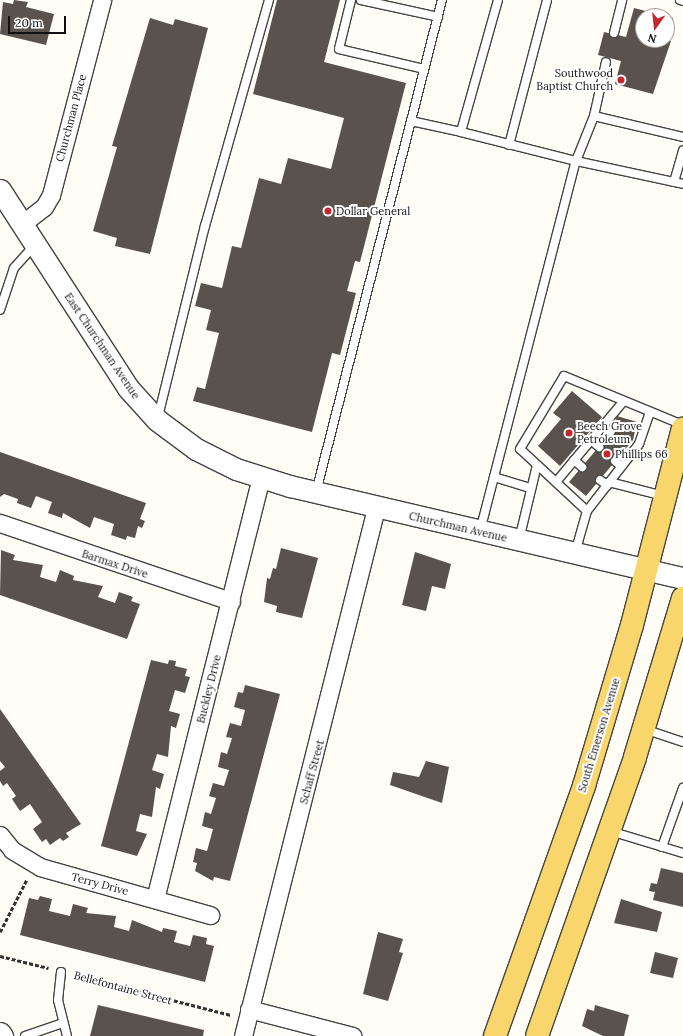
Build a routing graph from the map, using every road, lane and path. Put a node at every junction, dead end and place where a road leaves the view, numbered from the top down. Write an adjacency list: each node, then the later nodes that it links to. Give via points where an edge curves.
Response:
1 (102, 0): 23 (street, Churchman Place, via 51,195 44,207)
2 (269, 0): 28 (lane, via 205,226)
3 (351, 0): 12 (lane, via 339,49)
4 (361, 0): 9 (lane)
5 (442, 0): 9 (lane)
6 (498, 0): 15 (lane)
7 (547, 0): 17 (lane)
8 (622, 0): 10 (lane)
9 (438, 17): 12 (lane)
10 (614, 33)
11 (606, 62): 13 (lane)
12 (424, 69): 14 (lane)
13 (594, 116): 16 (lane); 19 (lane)
14 (411, 121): 15 (lane); 44 (lane)
15 (461, 132): 17 (lane)
16 (683, 137)
17 (509, 145): 19 (lane)
18 (683, 150): 20 (lane)
19 (576, 161): 20 (lane); 39 (lane)
20 (674, 182): 21 (lane)
21 (683, 184)
22 (0, 190): 23 (street, East Churchman Avenue)
23 (22, 224): 24 (street, East Churchman Avenue)
24 (35, 244): 25 (lane, via 14,268); 28 (street, East Churchman Avenue, via 116,371)
25 (0, 310)
26 (623, 402): 27 (lane); 30 (lane); 35 (lane, via 564,376 520,449)
27 (650, 412): 29 (lane); 42 (lane)
28 (157, 420): 37 (street, East Churchman Avenue, via 196,449)
29 (683, 426): 45 (main road, South Emerson Avenue)
30 (602, 427): 31 (lane); 32 (lane)
31 (611, 432)
32 (591, 440): 33 (lane); 34 (lane)
33 (599, 447)
34 (574, 460): 36 (lane); 41 (lane)
35 (537, 465): 41 (lane); 43 (lane)
36 (582, 467)
37 (236, 469): 38 (street, Churchman Avenue)
38 (261, 478): 44 (street, Churchman Avenue); 55 (street, Buckley Drive)
39 (494, 478): 43 (lane); 49 (lane)
40 (600, 480): 42 (lane)
41 (556, 482): 47 (lane)
42 (608, 484): 45 (lane); 47 (lane)
43 (531, 488): 50 (lane)
44 (316, 493): 46 (street, Churchman Avenue)
45 (665, 496): 52 (main road, South Emerson Avenue)
46 (376, 508): 49 (street, Churchman Avenue); 69 (street, Schaff Street, via 316,759)
47 (587, 511): 51 (lane)
48 (0, 523): 55 (street, Barmax Drive)
49 (479, 532): 50 (street, Churchman Avenue)
50 (519, 541): 51 (street, Churchman Avenue)
51 (575, 554): 52 (street, Churchman Avenue)
52 (645, 571): 53 (street, Churchman Avenue); 76 (main road, South Emerson Avenue, via 584,786)
53 (683, 578)
54 (683, 598): 56 (main road)
55 (231, 601): 64 (street, Buckley Drive)
56 (644, 729): 57 (lane); 59 (main road)
57 (683, 742)
58 (683, 788): 61 (lane)
59 (610, 830): 61 (lane); 77 (main road)
60 (0, 835): 63 (street, Terry Drive, via 12,850)
61 (662, 847): 62 (lane)
62 (683, 853)
63 (35, 864): 64 (street, Terry Drive); 66 (path)
64 (155, 899): 65 (street, Terry Drive)
65 (210, 915)
66 (0, 932)
67 (0, 956): 68 (path, Bellefontaine Street)
68 (61, 972): 69 (path, Bellefontaine Street); 70 (lane, via 57,992)
69 (246, 1022): 75 (street)
70 (63, 1023): 73 (lane); 74 (lane)
71 (0, 1033): 72 (street)
72 (2, 1036)
73 (25, 1036)
74 (67, 1036)
75 (353, 1036)
76 (495, 1036)
77 (537, 1036)

